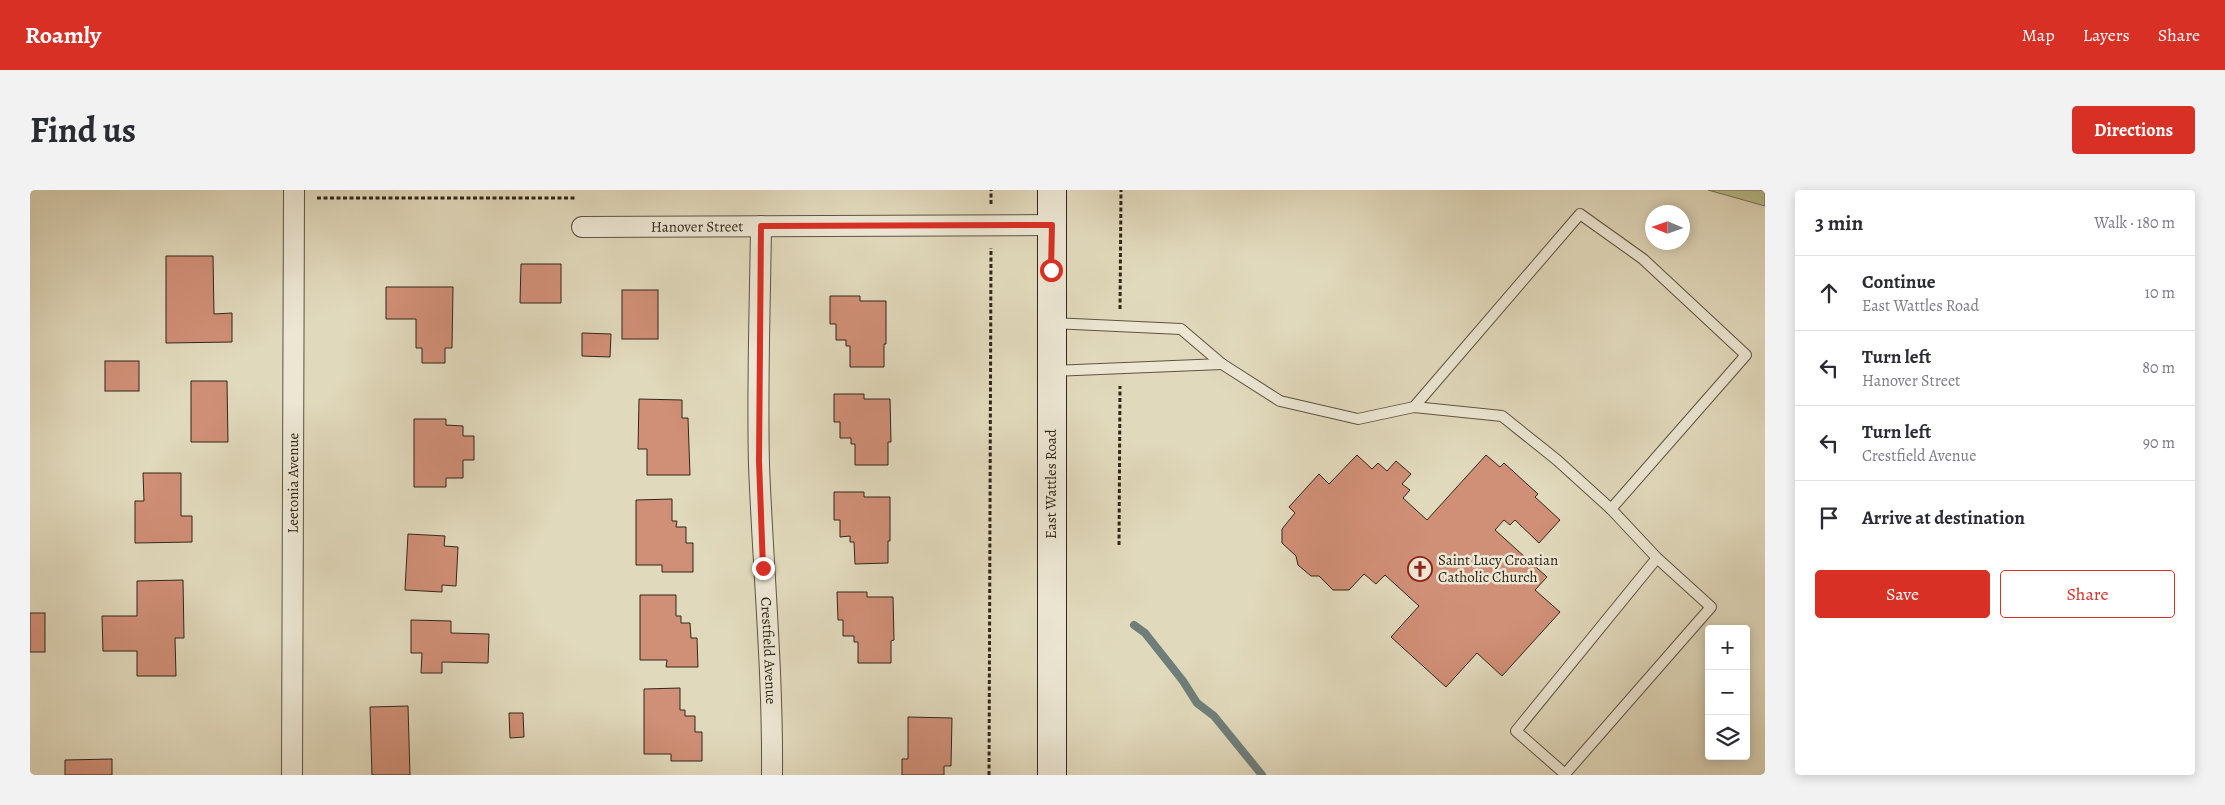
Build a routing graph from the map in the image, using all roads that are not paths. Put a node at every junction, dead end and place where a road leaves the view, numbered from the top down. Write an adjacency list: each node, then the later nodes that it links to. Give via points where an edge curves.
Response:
1 (1053, 191): 3 (main road, East Wattles Road)
2 (301, 194): 12 (street, Leetonia Avenue)
3 (1052, 225): 4 (street, Hanover Street); 6 (main road, East Wattles Road)
4 (761, 226): 5 (street, Hanover Street); 13 (street, Crestfield Avenue, via 759,461)
5 (582, 227)
6 (1051, 324): 7 (lane, via 1181,329); 8 (main road, East Wattles Road)
7 (1222, 364): 8 (lane); 9 (lane, via 1280,401 1358,419)
8 (1051, 371): 14 (main road, East Wattles Road)
9 (1414, 407): 10 (lane, via 1502,416 1558,460); 10 (lane, via 1580,214 1643,259 1746,355)
10 (1611, 509): 11 (lane)
11 (1657, 558): 11 (lane, via 1711,607 1564,774 1516,731)
12 (292, 775)
13 (772, 775)
14 (1052, 775)

